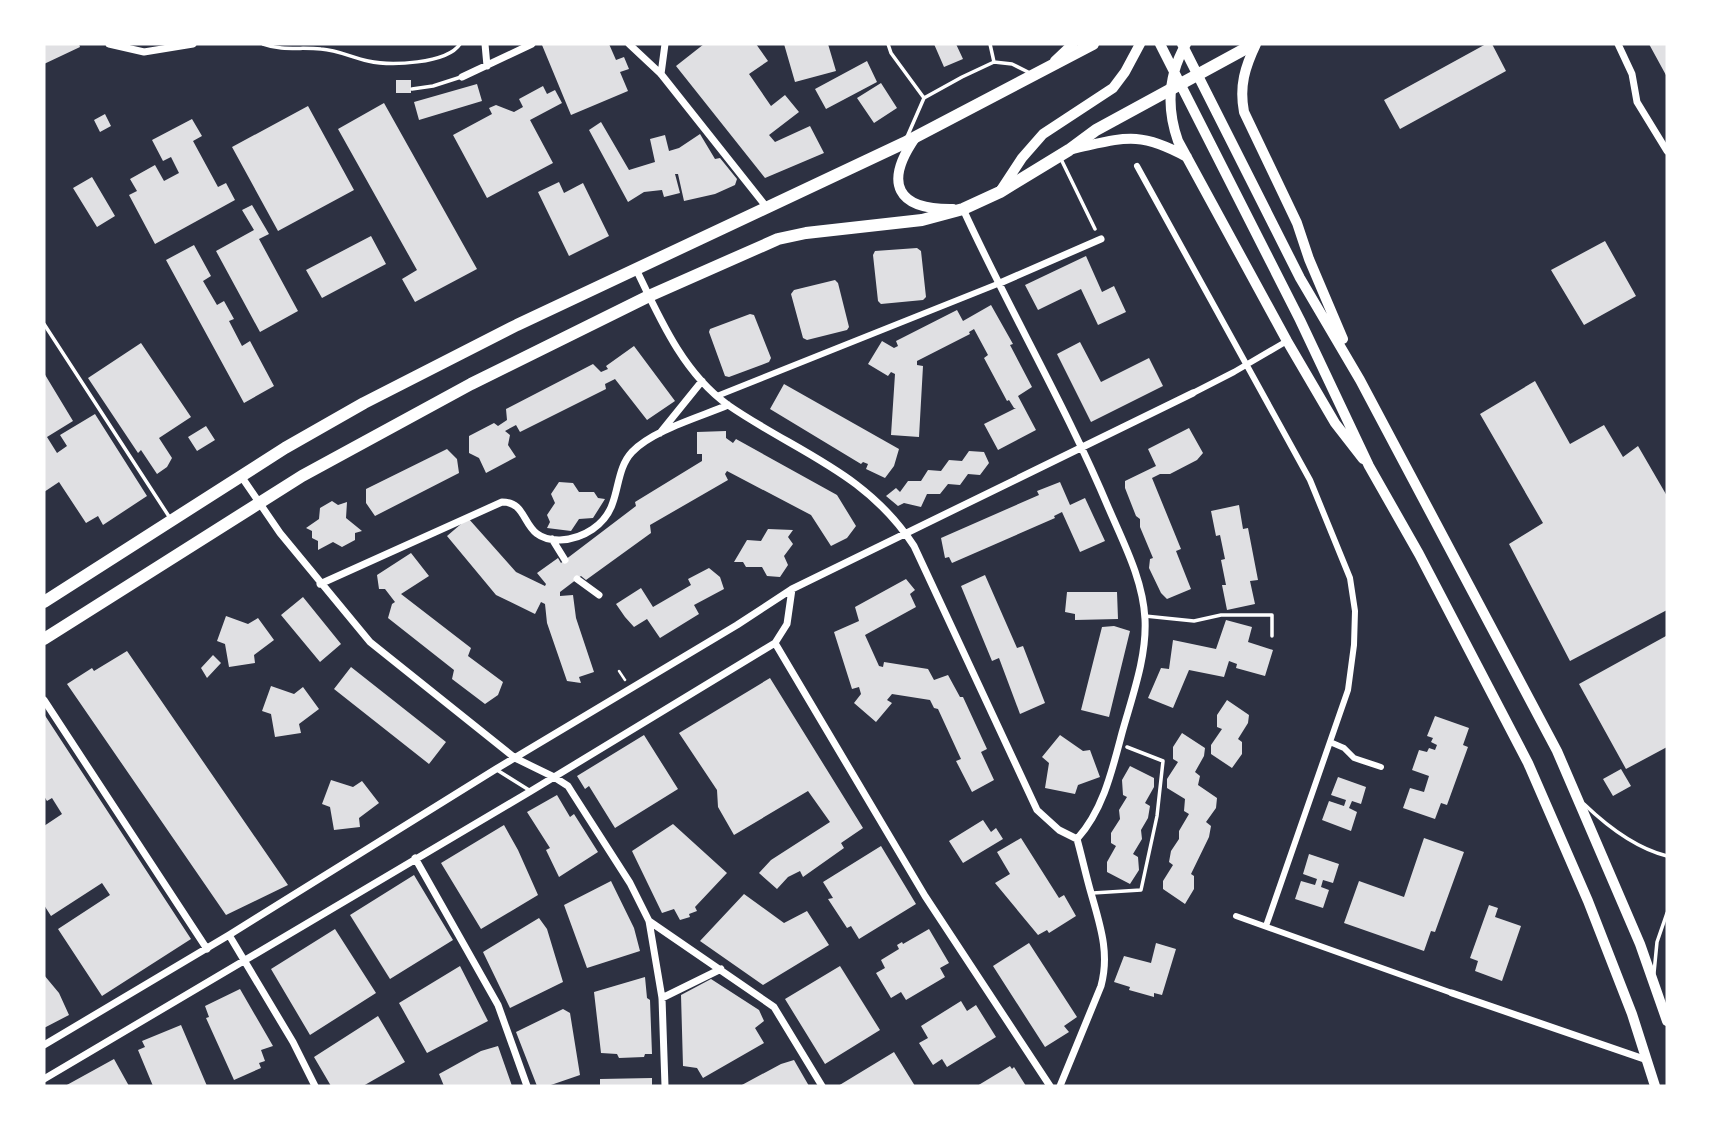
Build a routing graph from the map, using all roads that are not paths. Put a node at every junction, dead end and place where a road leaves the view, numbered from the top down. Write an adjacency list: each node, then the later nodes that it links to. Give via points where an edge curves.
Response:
1 (109, 44): 2 (street, via 144,52)
2 (193, 44)
3 (262, 44): 19 (lane)
4 (339, 44): 19 (lane)
5 (460, 44): 19 (lane, via 446,56 402,63 374,62)
6 (532, 44): 21 (street)
7 (629, 44): 23 (street)
8 (665, 44): 23 (street)
9 (888, 44): 27 (lane)
10 (990, 44): 20 (lane)
11 (1073, 44): 22 (main road)
12 (1093, 44): 22 (main road)
13 (1140, 44): 33 (main road, via 1113,88 1043,134)
14 (1160, 44): 51 (main road)
15 (1184, 44): 26 (main road); 44 (main road, via 1300,278)
16 (1255, 44): 26 (main road); 44 (main road, via 1243,74 1244,112 1297,223)
17 (1618, 44): 29 (street, via 1632,74 1637,102)
18 (487, 45): 21 (street)
19 (340, 52)
20 (994, 62): 22 (lane); 27 (lane)
21 (487, 66): 24 (street)
22 (1040, 72): 28 (main road)
23 (661, 74): 34 (street)
24 (463, 77): 25 (lane)
25 (412, 89)
26 (1170, 89): 30 (main road); 31 (main road, via 1176,135)
27 (924, 98): 28 (lane)
28 (910, 140): 34 (main road); 35 (main road, via 898,170 902,192 932,209)
29 (1667, 151)
30 (1064, 153): 31 (main road, via 1130,137 1159,143); 33 (main road); 36 (lane)
31 (1187, 158): 42 (main road)
32 (1137, 166): 43 (street)
33 (1000, 192): 35 (main road)
34 (768, 209): 38 (main road)
35 (963, 209): 39 (street); 40 (main road, via 922,220 792,235)
36 (1095, 229)
37 (1101, 239): 39 (street)
38 (636, 269): 40 (street); 52 (main road, via 364,403)
39 (1000, 283): 47 (street); 50 (street)
40 (649, 296): 45 (street); 53 (main road, via 370,437)
41 (44, 324): 54 (lane)
42 (1287, 341): 43 (street); 51 (main road, via 1335,423)
43 (1246, 365): 46 (street); 68 (street, via 1310,480 1350,578 1354,645 1348,690)
44 (1360, 380): 75 (main road)
45 (702, 381): 47 (street); 49 (street)
46 (1193, 393): 50 (street)
47 (718, 396): 48 (street)
48 (728, 404): 49 (street); 55 (street, via 854,481)
49 (660, 434): 56 (street, via 627,460 611,509 599,524 584,535)
50 (1082, 447): 55 (street); 63 (street, via 1136,574)
51 (1369, 466): 93 (main road, via 1528,763 1588,901)
52 (241, 476): 53 (street); 54 (main road)
53 (259, 502): 59 (street); 65 (main road)
54 (172, 520): 62 (main road)
55 (905, 533): 60 (street); 76 (street, via 1037,810)
56 (552, 539): 57 (street); 59 (street, via 531,531 521,510 502,502)
57 (565, 560)
58 (577, 579): 61 (street)
59 (320, 584): 70 (street, via 370,642)
60 (792, 589): 66 (street, via 787,624); 70 (street)
61 (599, 595)
62 (44, 602)
63 (1145, 616): 64 (lane, via 1194,621 1221,615 1272,615); 76 (street, via 1141,662 1120,742 1102,799)
64 (1272, 636)
65 (44, 639)
66 (775, 643): 73 (street); 99 (street, via 925,896)
67 (44, 700): 85 (street)
68 (1330, 741): 71 (street, via 1354,758); 83 (street)
69 (1127, 747): 79 (lane, via 1163,761 1141,890)
70 (515, 758): 72 (street); 73 (street)
71 (1381, 767)
72 (496, 769): 74 (lane); 84 (street)
73 (554, 776): 74 (street); 82 (street, via 568,786 604,839)
74 (531, 791): 78 (street)
75 (1579, 798): 77 (lane, via 1623,836); 88 (main road)
76 (1077, 839): 79 (street)
77 (1667, 856)
78 (415, 858): 86 (street); 96 (street, via 498,1005)
79 (1090, 893): 100 (street, via 1103,940 1105,969)
80 (1667, 913): 88 (lane, via 1657,942)
81 (1236, 916): 83 (street)
82 (649, 921): 87 (street); 90 (street)
83 (1266, 926): 89 (street)
84 (229, 935): 85 (street); 86 (street)
85 (207, 949): 92 (street)
86 (244, 961): 94 (street); 95 (street)
87 (721, 969): 90 (street); 98 (street, via 774,1007)
88 (1654, 982): 91 (main road)
89 (1452, 993): 93 (street)
90 (662, 998): 97 (street)
91 (1667, 1021)
92 (44, 1045)
93 (1647, 1060): 101 (main road)
94 (44, 1079)
95 (315, 1086)
96 (527, 1086)
97 (665, 1086)
98 (822, 1086)
99 (1050, 1086)
100 (1060, 1086)
101 (1655, 1086)

